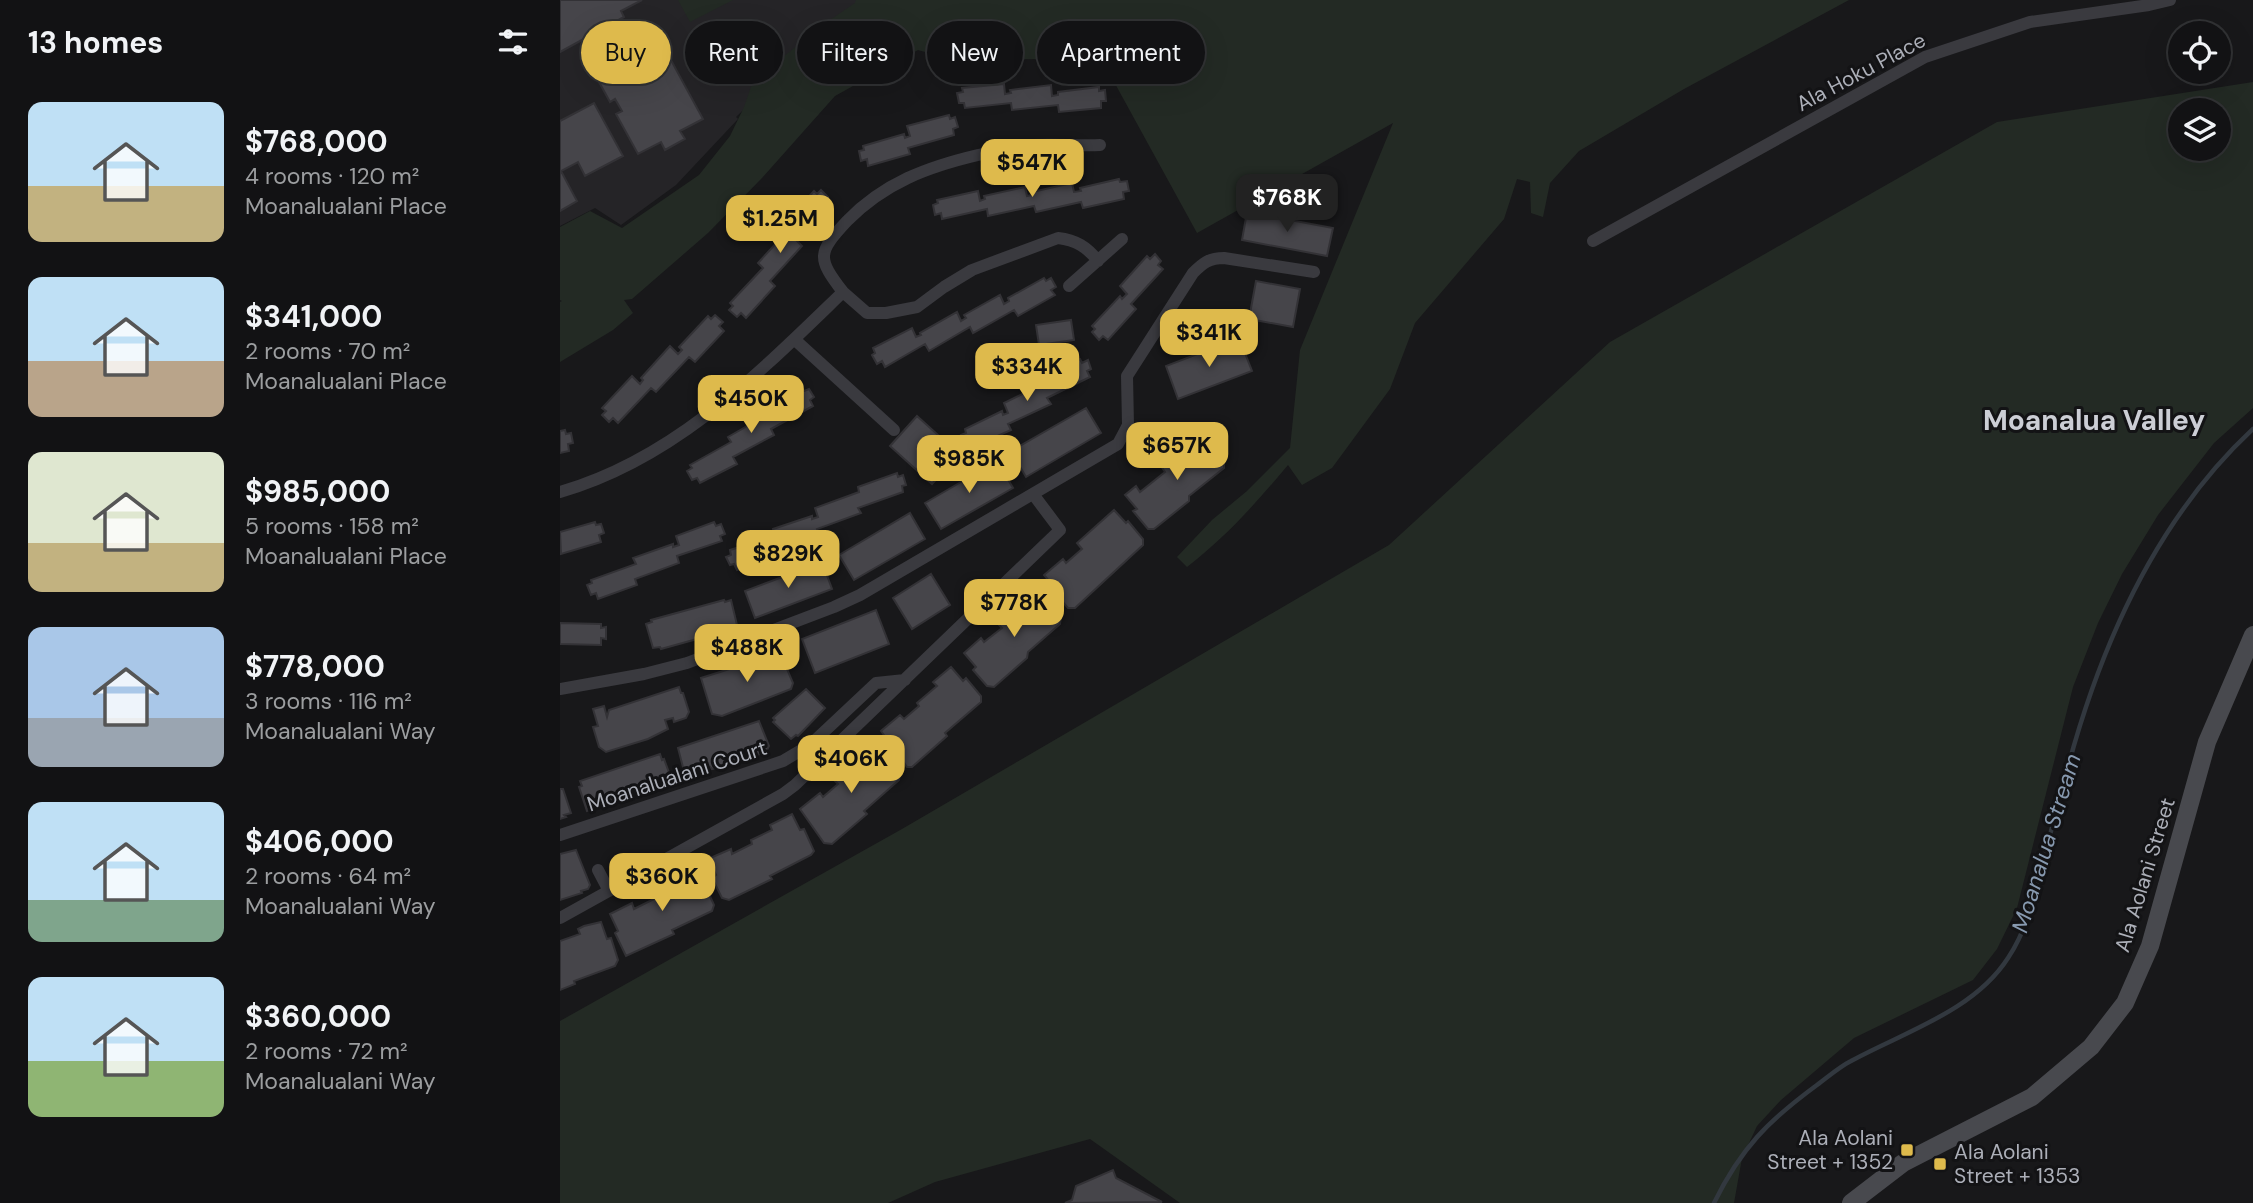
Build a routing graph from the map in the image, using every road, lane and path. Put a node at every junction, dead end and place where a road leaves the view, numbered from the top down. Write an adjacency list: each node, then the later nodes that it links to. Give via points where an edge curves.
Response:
1 (2170, 0): 4 (street, Ala Hoku Place, via 2031,22 1925,57)
2 (1100, 145): 8 (street, via 1020,146 946,163 889,186 858,210 822,254 825,268)
3 (1122, 239): 5 (street)
4 (1593, 241)
5 (1098, 261): 7 (street); 8 (street, via 1073,239 1058,238 972,270 917,307 867,313)
6 (1314, 272): 12 (street, via 1224,258 1204,262 1127,376 1128,425 1118,444)
7 (1069, 286)
8 (843, 292): 9 (street)
9 (794, 339): 10 (street); 11 (street, via 717,410 664,446 611,474)
10 (894, 430)
11 (560, 492)
12 (1033, 494): 14 (street, via 1060,530); 15 (street, via 834,607 665,670)
13 (2253, 635): 20 (street, Ala Aolani Street, via 2207,742 2150,946 2124,1003 2091,1047 2032,1097 1903,1163)
14 (905, 680): 16 (street, Moanalualani Court, via 876,683 810,745 783,761); 18 (street, via 783,794)
15 (560, 689)
16 (560, 835)
17 (598, 870): 18 (street)
18 (609, 891): 19 (street)
19 (560, 918)
20 (1851, 1203)

